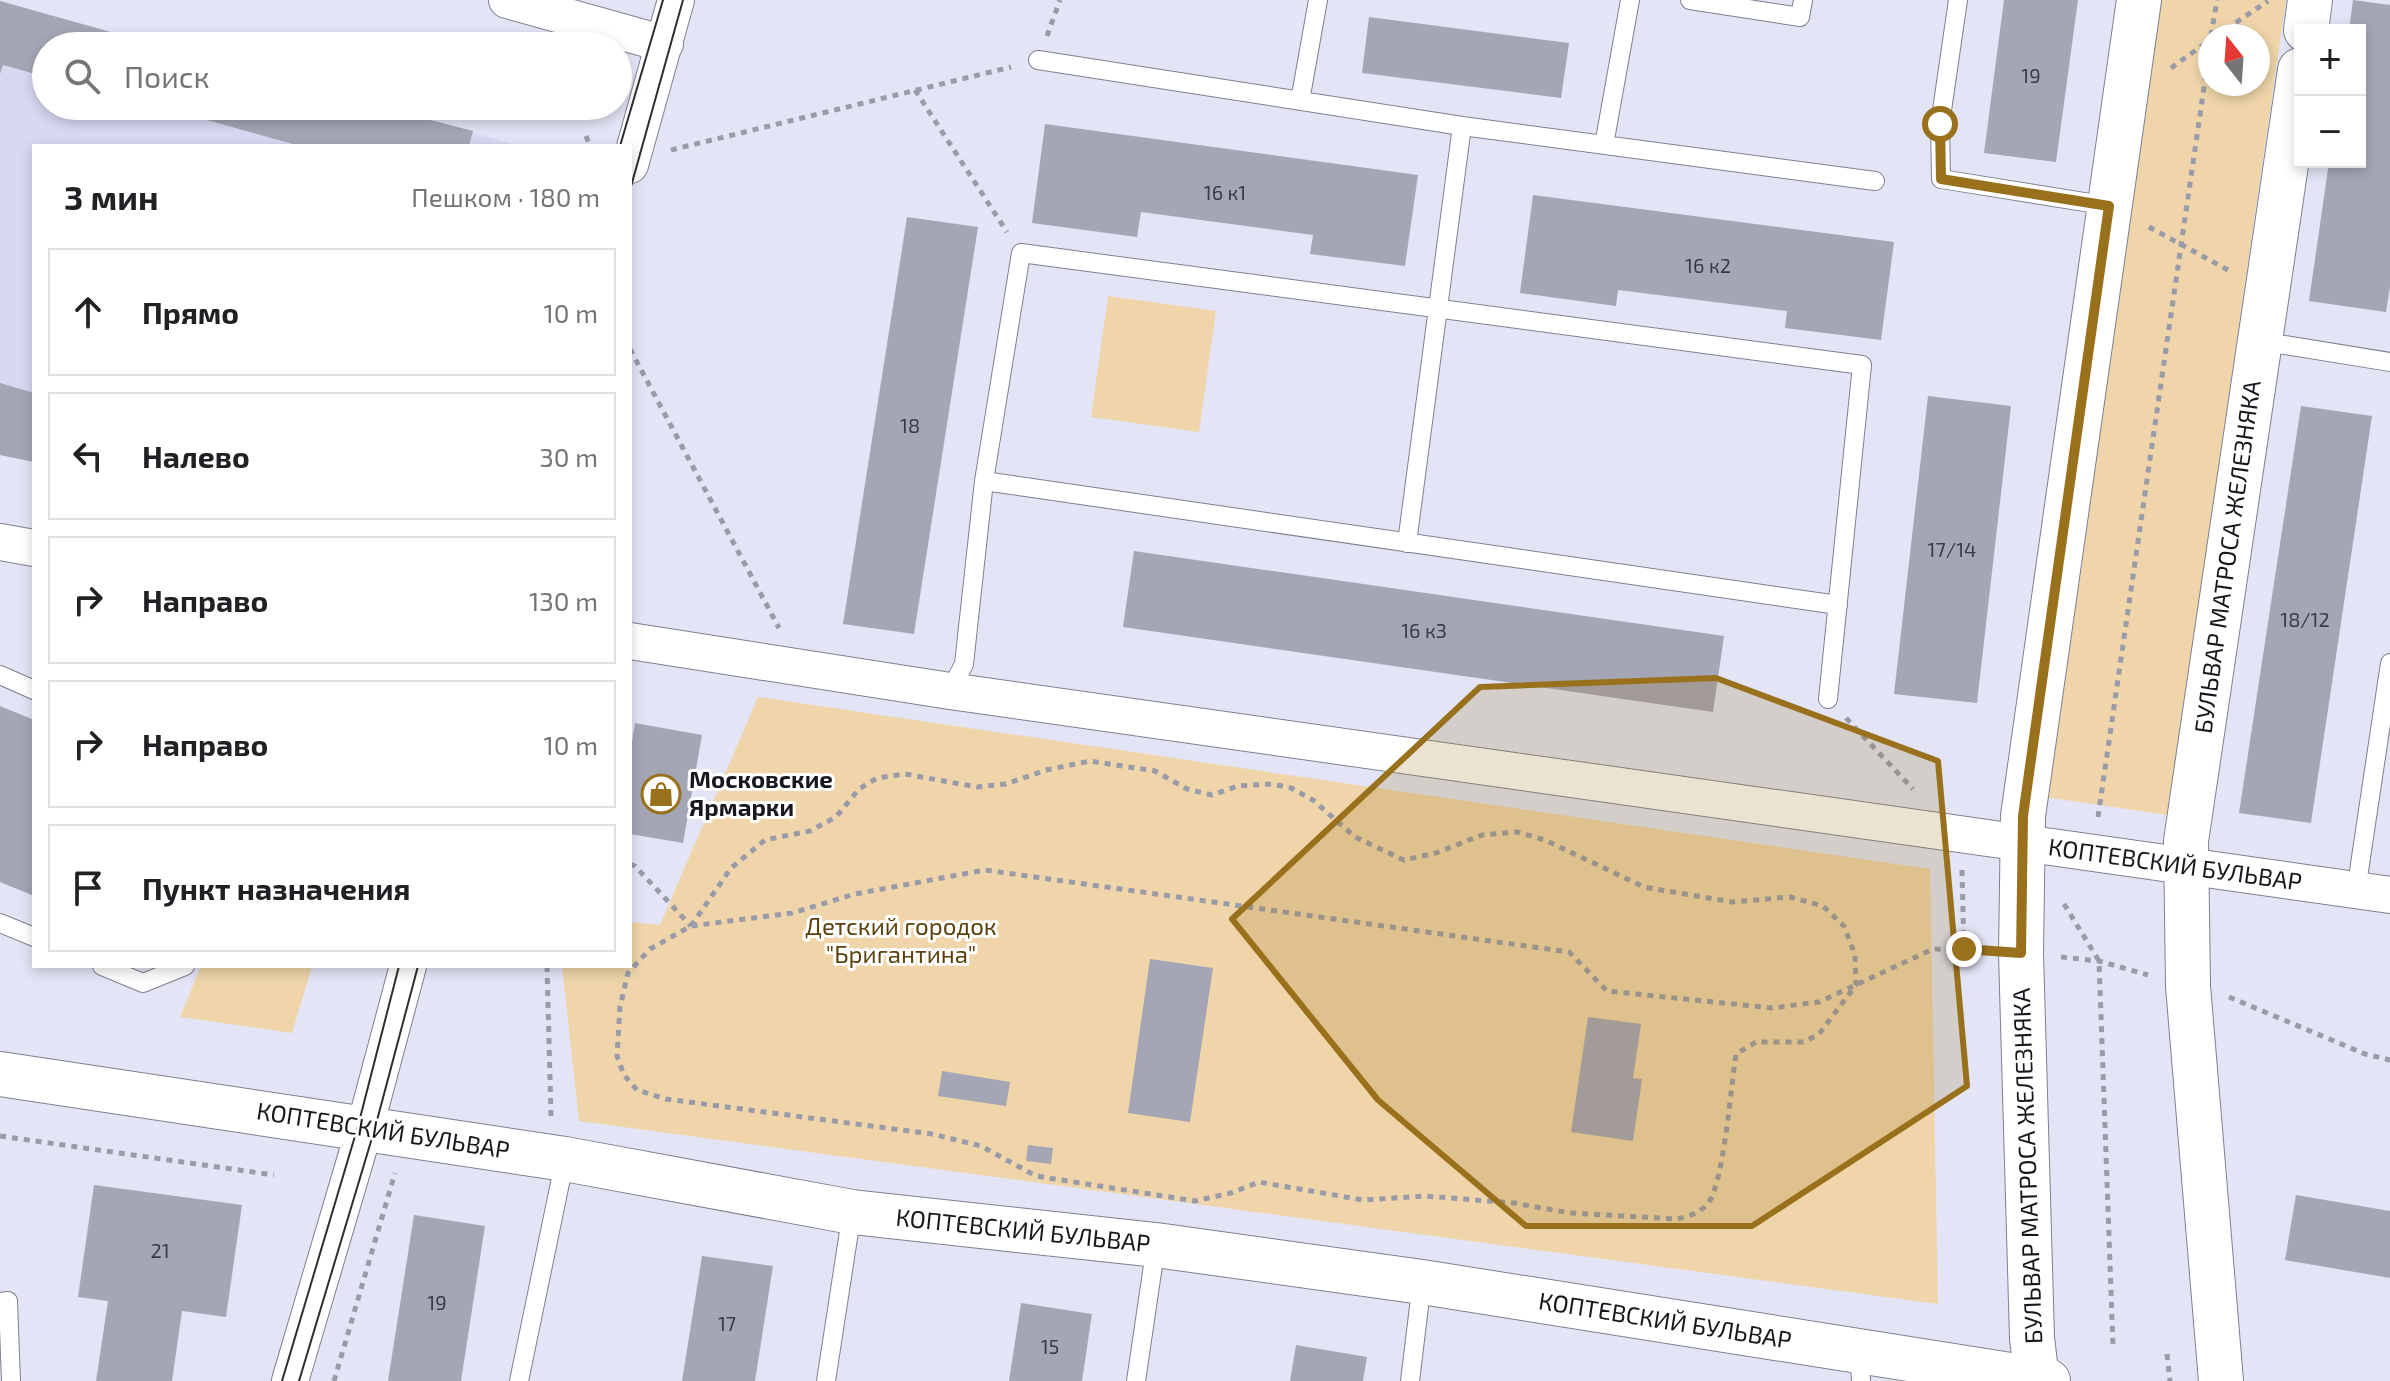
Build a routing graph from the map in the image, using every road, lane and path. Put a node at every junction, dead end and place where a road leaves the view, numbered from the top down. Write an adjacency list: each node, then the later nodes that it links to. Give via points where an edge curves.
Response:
1 (507, 0): 15 (street)
2 (676, 0): 17 (street)
3 (1318, 0): 22 (lane)
4 (1630, 0): 26 (lane)
5 (1690, 0): 6 (lane, via 1800,17)
6 (1803, 0)
7 (1958, 0): 30 (lane, via 1940,124 1941,179)
8 (2139, 0): 30 (street, БУЛЬВАР МАТРОСА ЖЕЛЕЗНЯКА)
9 (2217, 0): 12 (path)
10 (2270, 0): 13 (path)
11 (2310, 0): 14 (street)
12 (2215, 24)
13 (2233, 24)
14 (2307, 24)
15 (622, 32)
16 (632, 35): 17 (street)
17 (665, 44): 28 (street)
18 (1038, 60): 19 (path); 22 (lane)
19 (915, 90): 27 (path); 32 (path)
20 (2203, 96): 31 (path)
21 (2296, 96): 33 (street, БУЛЬВАР МАТРОСА ЖЕЛЕЗНЯКА)
22 (1300, 101): 23 (lane)
23 (1462, 126): 26 (lane); 34 (lane)
24 (586, 136): 25 (path)
25 (589, 144)
26 (1604, 145): 29 (lane)
27 (670, 150)
28 (632, 158)
29 (1875, 181)
30 (2109, 206): 31 (path); 53 (street, БУЛЬВАР МАТРОСА ЖЕЛЕЗНЯКА)
31 (2181, 244): 33 (path); 51 (path)
32 (1021, 253): 34 (lane); 38 (lane)
33 (2268, 291): 35 (street, БУЛЬВАР МАТРОСА ЖЕЛЕЗНЯКА)
34 (1438, 308): 40 (lane); 42 (lane, via 1862,365)
35 (2260, 341): 37 (lane); 55 (street, БУЛЬВАР МАТРОСА ЖЕЛЕЗНЯКА)
36 (632, 353): 43 (path)
37 (2390, 362)
38 (984, 481): 40 (lane); 48 (lane, via 964,664)
39 (0, 542): 41 (street)
40 (1407, 543): 42 (lane)
41 (32, 548)
42 (1838, 605): 49 (lane)
43 (785, 639)
44 (632, 641): 48 (street, КОПТЕВСКИЙ БУЛЬВАР)
45 (2390, 663): 56 (lane)
46 (0, 675): 47 (lane)
47 (32, 689)
48 (950, 691): 52 (street, КОПТЕВСКИЙ БУЛЬВАР)
49 (1828, 699): 50 (path)
50 (1913, 790)
51 (2097, 826)
52 (1962, 835): 53 (street, КОПТЕВСКИЙ БУЛЬВАР); 61 (path)
53 (2022, 844): 55 (street, КОПТЕВСКИЙ БУЛЬВАР); 62 (street, БУЛЬВАР МАТРОСА ЖЕЛЕЗНЯКА)
54 (632, 865): 59 (path)
55 (2186, 865): 56 (street, КОПТЕВСКИЙ БУЛЬВАР); 94 (street, БУЛЬВАР МАТРОСА ЖЕЛЕЗНЯКА, via 2188,986)
56 (2373, 893)
57 (2061, 899): 63 (path)
58 (0, 923): 60 (lane)
59 (691, 926): 69 (path, via 792,913 855,894 985,870 1569,952 1607,991 1772,1008 1819,1002); 69 (path, via 731,868 765,840 810,831 836,817 843,804 877,778 905,774 977,787 1090,761 1155,771 1187,789 1212,795 1238,786 1291,788 1355,837 1404,860 1482,835 1517,832 1644,887 1732,902 1790,897 1823,906 1844,926 1855,955); 69 (path, via 650,949 628,973 617,1056 637,1090 666,1099 932,1134 981,1146 1036,1176 1195,1201 1259,1182 1363,1200 1425,1196 1570,1213 1692,1216 1708,1203 1718,1181 1736,1054 1756,1042 1804,1042 1819,1034)
60 (32, 936)
61 (1964, 949): 62 (path); 69 (path, via 1933,949)
62 (2021, 953): 63 (path); 85 (street, БУЛЬВАР МАТРОСА ЖЕЛЕЗНЯКА, via 2032,1323)
63 (2099, 961): 68 (path); 82 (path)
64 (107, 968): 65 (lane, via 143,983)
65 (180, 968)
66 (408, 968): 74 (street)
67 (547, 968): 73 (path)
68 (2161, 979)
69 (1856, 985)
70 (2217, 992): 71 (path)
71 (2390, 1060)
72 (0, 1074): 74 (street, КОПТЕВСКИЙ БУЛЬВАР)
73 (551, 1117)
74 (386, 1130): 76 (street, КОПТЕВСКИЙ БУЛЬВАР); 87 (street); 88 (path)
75 (0, 1136): 77 (path)
76 (565, 1159): 78 (street, КОПТЕВСКИЙ БУЛЬВАР); 89 (lane)
77 (274, 1175)
78 (852, 1212): 79 (street, КОПТЕВСКИЙ БУЛЬВАР); 90 (lane)
79 (1156, 1245): 80 (street, КОПТЕВСКИЙ БУЛЬВАР); 91 (lane)
80 (1422, 1282): 84 (street, КОПТЕВСКИЙ БУЛЬВАР); 92 (lane)
81 (0, 1302): 86 (lane, via 8,1301)
82 (2113, 1346)
83 (2167, 1354): 93 (path)
84 (1860, 1367): 85 (street, КОПТЕВСКИЙ БУЛЬВАР)
85 (2040, 1380)
86 (11, 1381)
87 (290, 1381)
88 (334, 1381)
89 (519, 1381)
90 (826, 1381)
91 (1136, 1381)
92 (1410, 1381)
93 (2170, 1381)
94 (2221, 1381)

